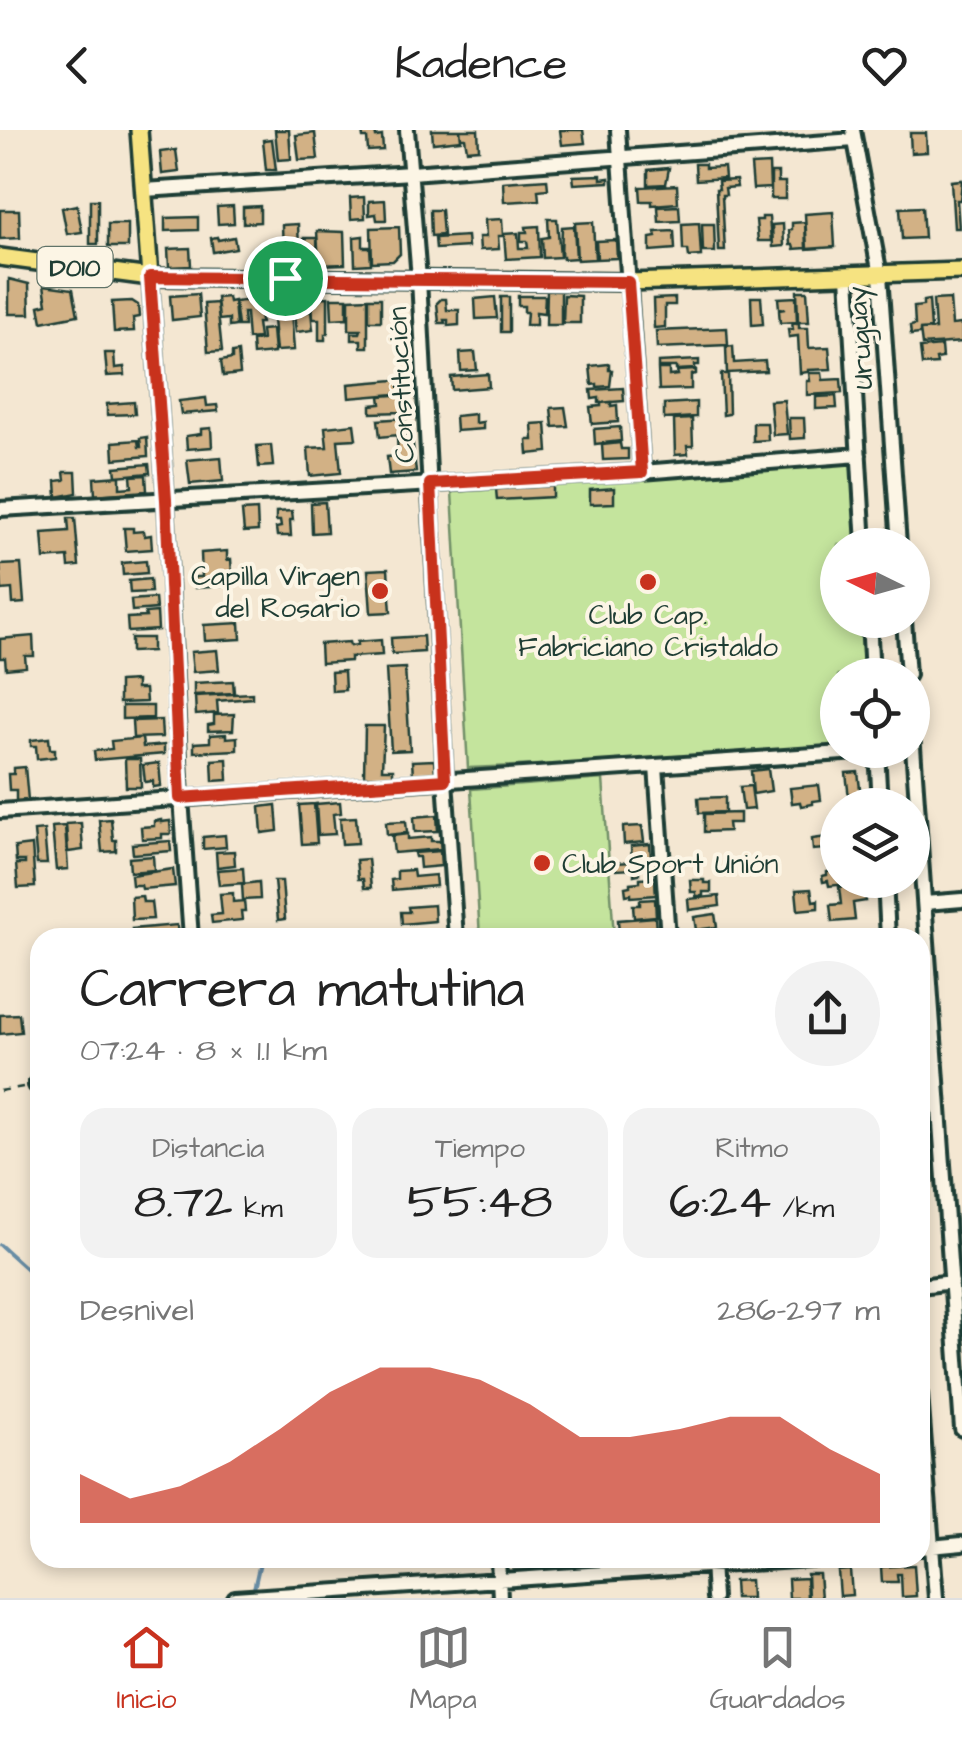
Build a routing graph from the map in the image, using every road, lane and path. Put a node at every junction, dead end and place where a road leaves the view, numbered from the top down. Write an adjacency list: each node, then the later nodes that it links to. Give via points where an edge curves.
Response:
1 (139, 130): 7 (main road)
2 (407, 130): 6 (street, Constitución)
3 (618, 130): 5 (street)
4 (854, 135): 5 (street); 10 (street, Uruguay)
5 (620, 157): 6 (street); 14 (street)
6 (412, 173): 7 (street); 13 (street, Constitución)
7 (144, 190): 12 (main road)
8 (0, 256): 12 (main road, D010)
9 (962, 271): 10 (main road, D010)
10 (880, 275): 11 (main road, D010); 21 (street, Uruguay)
11 (848, 276): 14 (main road, D010); 15 (street)
12 (150, 277): 13 (main road, D010); 18 (street)
13 (419, 279): 14 (main road, D010); 17 (street, Constitución)
14 (628, 282): 16 (street)
15 (859, 455): 16 (street); 20 (street)
16 (642, 472): 17 (street)
17 (430, 484): 18 (street); 25 (street, Constitución)
18 (166, 500): 19 (street); 26 (street)
19 (0, 509)
20 (863, 528)
21 (898, 528)
22 (820, 754): 23 (street)
23 (656, 766): 25 (street); 33 (street)
24 (915, 768): 30 (street)
25 (445, 780): 26 (street); 32 (street, Constitución)
26 (180, 798): 27 (street); 31 (street)
27 (0, 810)
28 (886, 898): 34 (street)
29 (962, 900): 30 (street)
30 (925, 903): 35 (street)
31 (190, 928)
32 (455, 928)
33 (667, 928)
34 (887, 928)
35 (925, 928)
36 (930, 1052): 39 (street)
37 (30, 1085): 38 (path)
38 (0, 1091)
39 (952, 1282): 40 (street); 41 (street)
40 (930, 1285)
41 (962, 1429)
42 (962, 1544): 43 (street)
43 (930, 1548)
44 (498, 1568): 48 (street)
45 (648, 1568): 48 (street)
46 (712, 1568): 51 (street)
47 (930, 1568): 52 (street)
48 (499, 1582): 49 (street); 50 (street)
49 (236, 1598)
50 (500, 1598)
51 (714, 1598)
52 (936, 1598)

